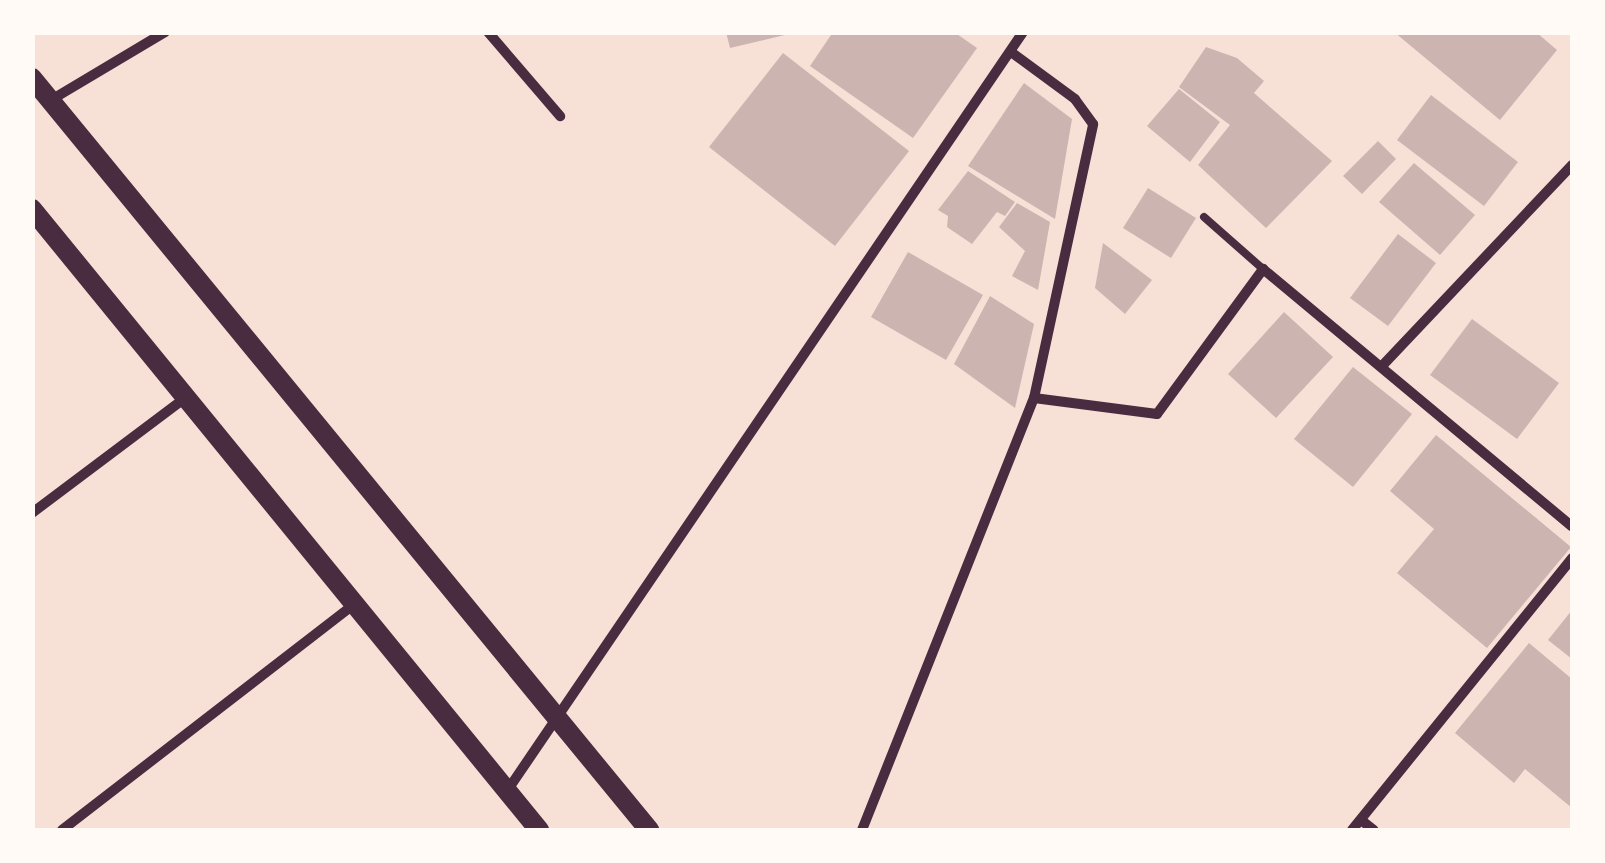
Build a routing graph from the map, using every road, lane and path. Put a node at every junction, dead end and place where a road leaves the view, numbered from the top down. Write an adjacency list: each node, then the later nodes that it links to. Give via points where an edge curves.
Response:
1 (165, 32): 6 (street)
2 (488, 32): 7 (street)
3 (1023, 32): 4 (street)
4 (1011, 52): 14 (street, via 1075,99 1093,124); 19 (street)
5 (32, 78): 6 (main road)
6 (51, 100): 19 (main road)
7 (560, 116)
8 (1572, 164): 12 (street)
9 (32, 209): 13 (main road)
10 (1204, 217): 11 (lane)
11 (1264, 269): 12 (street); 14 (street, via 1158,414)
12 (1382, 366): 16 (street)
13 (186, 397): 15 (street); 18 (main road)
14 (1034, 398): 25 (street)
15 (32, 513)
16 (1572, 526)
17 (1572, 558): 21 (street)
18 (354, 604): 20 (main road); 22 (street)
19 (556, 718): 20 (street); 24 (main road)
20 (507, 792): 23 (main road)
21 (1361, 820): 26 (street); 27 (street)
22 (62, 830)
23 (539, 830)
24 (649, 830)
25 (862, 830)
26 (1352, 830)
27 (1374, 830)

